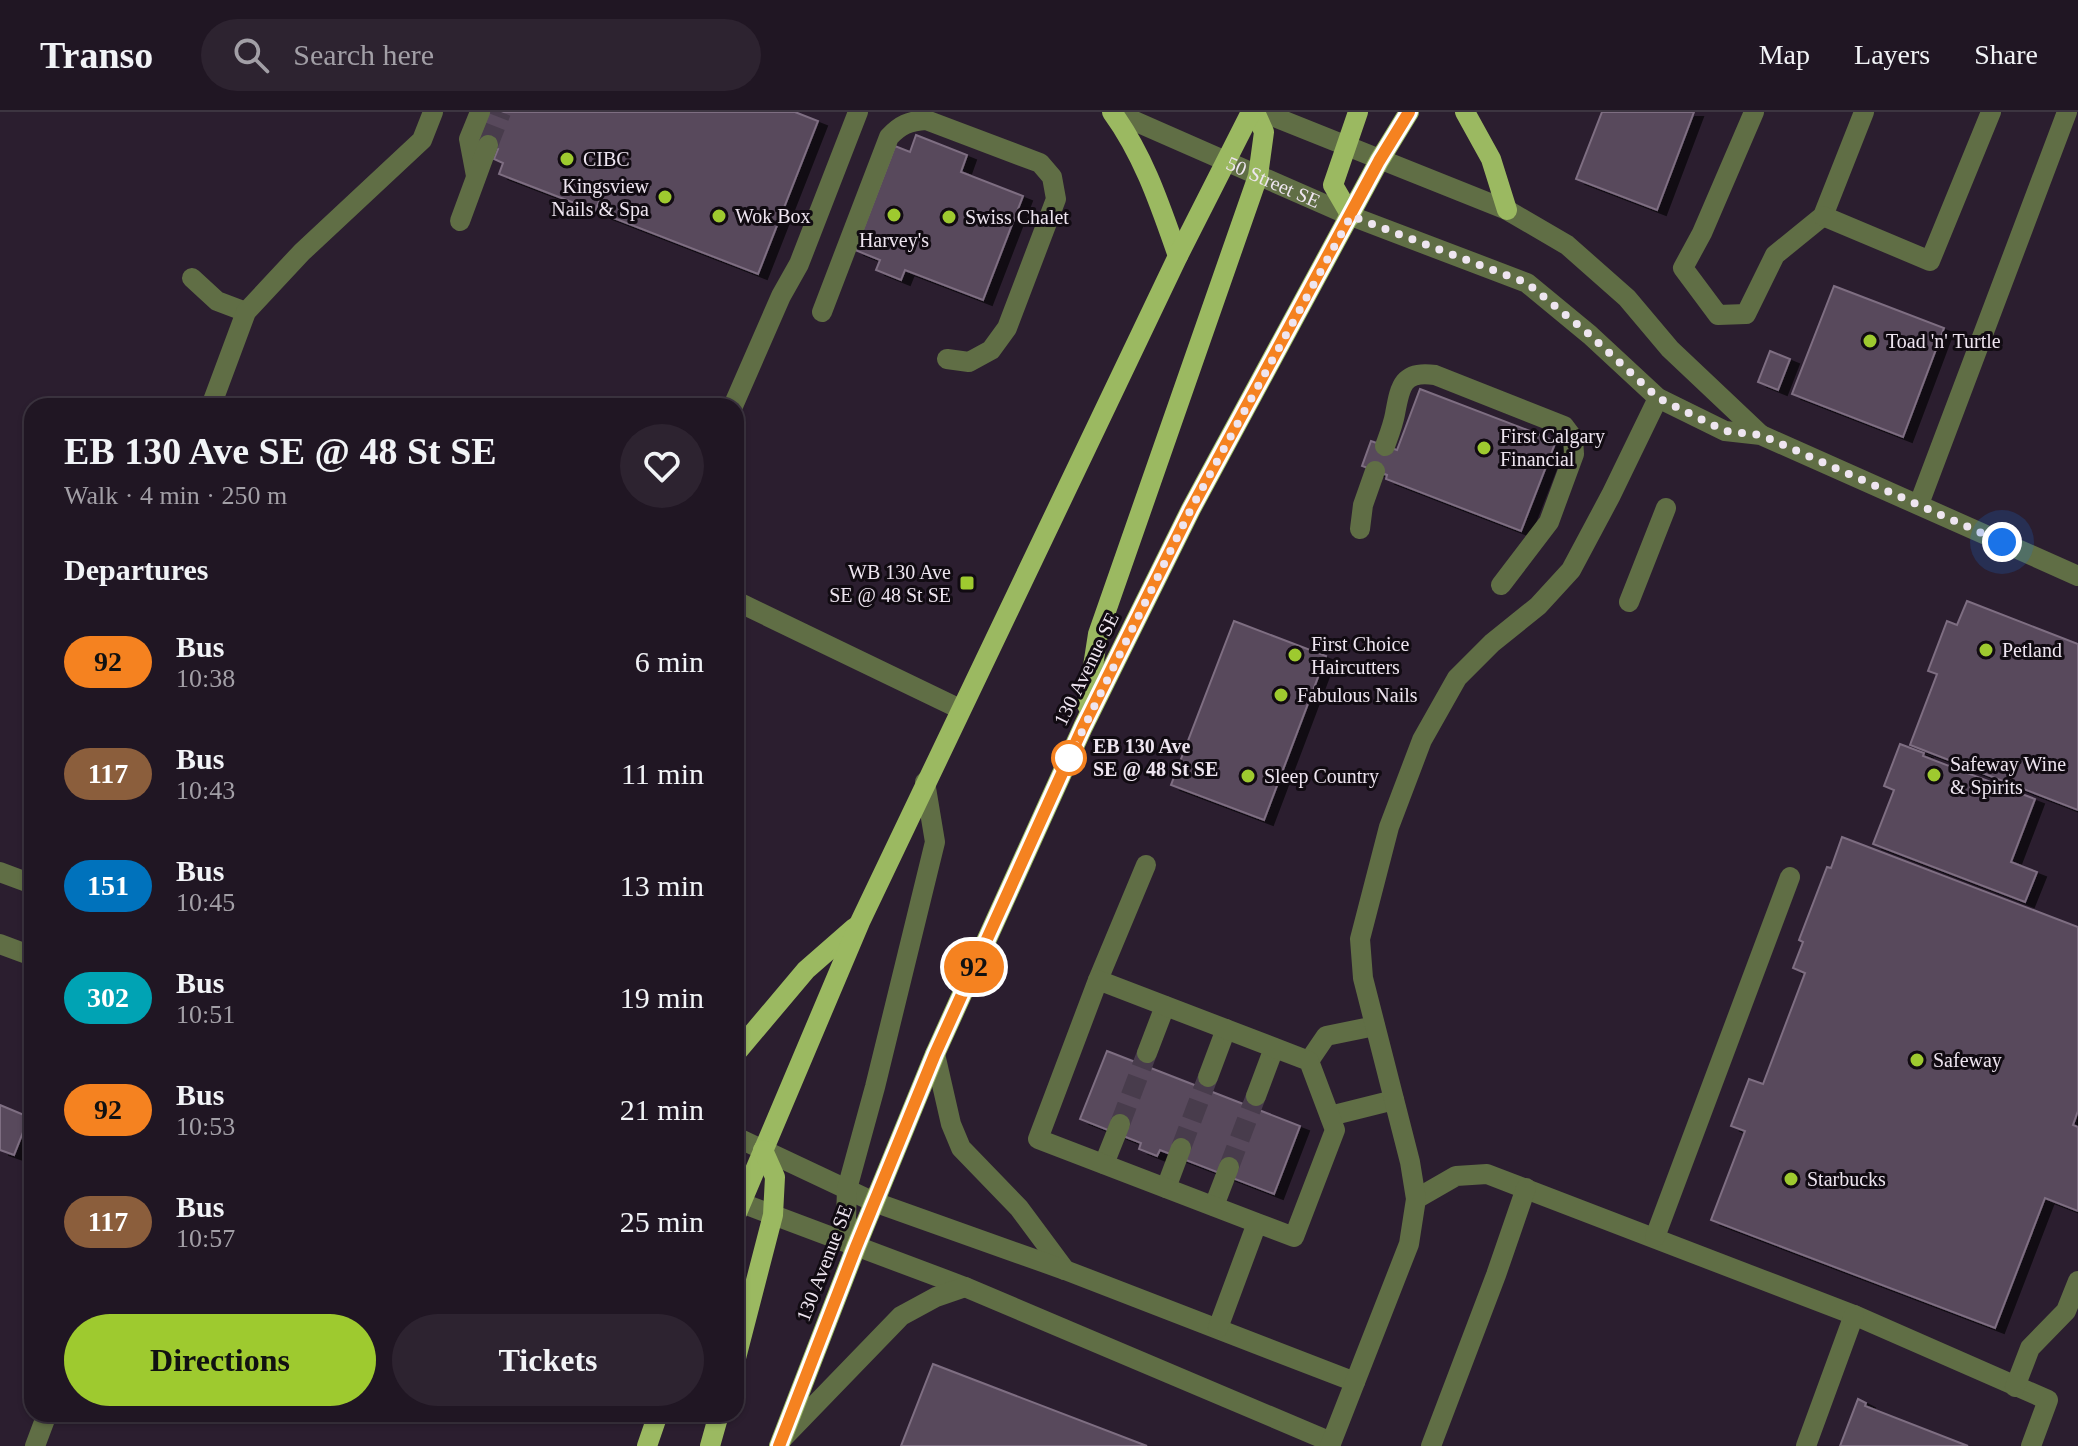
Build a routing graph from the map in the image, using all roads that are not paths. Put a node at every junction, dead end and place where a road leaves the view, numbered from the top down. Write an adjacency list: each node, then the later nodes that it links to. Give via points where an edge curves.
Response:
1 (433, 112): 26 (street, via 422,140 322,232)
2 (480, 112): 18 (street, via 469,139)
3 (858, 112): 30 (street, via 799,264)
4 (1113, 112): 16 (street, 50 Street SE); 24 (main road, via 1157,193)
5 (1253, 112): 16 (main road); 19 (main road, via 1264,132)
6 (1262, 112): 15 (street, 50 Street SE)
7 (1358, 112): 15 (main road)
8 (1409, 112): 17 (main road, 130 Avenue SE)
9 (1465, 112): 20 (main road, via 1491,159)
10 (1754, 112): 22 (street, via 1683,268 1718,315 1746,314 1775,255)
11 (1864, 112): 22 (street)
12 (1991, 112): 22 (street, via 1930,261)
13 (2067, 112): 35 (street)
14 (488, 145): 18 (street)
15 (1345, 147): 17 (street, 50 Street SE); 21 (main road, via 1333,185)
16 (1225, 161): 19 (street, 50 Street SE); 24 (main road)
17 (1379, 161): 20 (street, 50 Street SE); 21 (main road, 130 Avenue SE)
18 (476, 176): 23 (street)
19 (1258, 176): 21 (street, 50 Street SE); 43 (main road, via 1098,634)
20 (1507, 210): 32 (street, 50 Street SE, via 1567,245 1627,298 1670,349)
21 (1351, 216): 31 (street, 50 Street SE, via 1527,283); 43 (main road, 130 Avenue SE, via 1191,509)
22 (1823, 216)
23 (460, 221)
24 (1178, 256): 42 (main road)
25 (192, 278): 26 (street, via 217,301)
26 (246, 312): 29 (street)
27 (822, 312): 28 (street, via 889,137 897,128 926,120 1040,163 1052,177 1056,199 1007,328 991,350 969,362)
28 (947, 359)
29 (214, 398)
30 (736, 398)
31 (1658, 398): 32 (street, 50 Street SE, via 1725,431); 54 (street, via 1571,570 1457,678 1422,740 1389,827 1360,939)
32 (1761, 435): 35 (street, 50 Street SE)
33 (1385, 446): 39 (street, via 1400,389 1422,373 1564,426 1573,438 1574,454 1549,522)
34 (1375, 471): 37 (street)
35 (1919, 504): 38 (street, 50 Street SE)
36 (1666, 508): 40 (street)
37 (1360, 529)
38 (2078, 576)
39 (1501, 585)
40 (1629, 602)
41 (744, 605): 42 (street)
42 (960, 709): 44 (main road)
43 (1083, 727): 59 (main road, 130 Avenue SE)
44 (925, 782): 49 (main road); 73 (street, via 935,842)
45 (1146, 865): 52 (street)
46 (0, 872): 48 (street)
47 (1790, 877): 81 (street)
48 (24, 879)
49 (860, 922): 56 (main road, via 806,970); 68 (main road)
50 (0, 944): 51 (street)
51 (24, 953)
52 (1098, 980): 53 (street); 69 (street, via 1038,1139)
53 (1165, 1006): 55 (street); 58 (street)
54 (1375, 1026): 60 (street, via 1326,1036); 63 (street)
55 (1226, 1029): 57 (street); 61 (street)
56 (744, 1044)
57 (1274, 1048): 60 (street); 62 (street)
58 (1147, 1053)
59 (935, 1054): 76 (main road, 130 Avenue SE); 83 (street, via 961,1148 1019,1208)
60 (1309, 1061): 64 (street)
61 (1208, 1077)
62 (1256, 1096)
63 (1394, 1100): 64 (street); 75 (street)
64 (1330, 1116): 80 (street, via 1335,1130 1294,1237)
65 (1120, 1124): 69 (street)
66 (744, 1141): 68 (street)
67 (1181, 1148): 71 (street)
68 (763, 1150): 73 (street); 74 (main road); 79 (main road, via 775,1177)
69 (1104, 1164): 71 (street)
70 (1229, 1167): 77 (street)
71 (1166, 1188): 77 (street)
72 (1526, 1188): 75 (street, via 1487,1174 1456,1176); 81 (street); 99 (street)
73 (847, 1189): 76 (street); 82 (street, via 846,1219)
74 (744, 1193)
75 (1416, 1199): 89 (street, via 1409,1244)
76 (874, 1202): 82 (main road, 130 Avenue SE); 83 (street)
77 (1214, 1206): 80 (street)
78 (744, 1208): 79 (street)
79 (773, 1215): 82 (street); 87 (main road)
80 (1257, 1223): 88 (street)
81 (1655, 1237): 86 (street)
82 (856, 1247): 85 (street); 94 (main road, 130 Avenue SE)
83 (1065, 1270): 88 (street)
84 (2078, 1281): 90 (street, via 2066,1311 2030,1348)
85 (965, 1287): 94 (street, via 901,1316); 95 (street)
86 (1854, 1315): 90 (street); 100 (street)
87 (744, 1327)
88 (1218, 1328): 89 (street)
89 (1355, 1382): 95 (street)
90 (2015, 1387): 101 (street, via 2048,1400)
91 (44, 1422): 96 (street)
92 (655, 1422): 97 (main road)
93 (717, 1422): 98 (main road)
94 (781, 1443)
95 (1331, 1444)
96 (35, 1446)
97 (647, 1446)
98 (710, 1446)
99 (1431, 1446)
100 (1806, 1446)
101 (2031, 1446)

